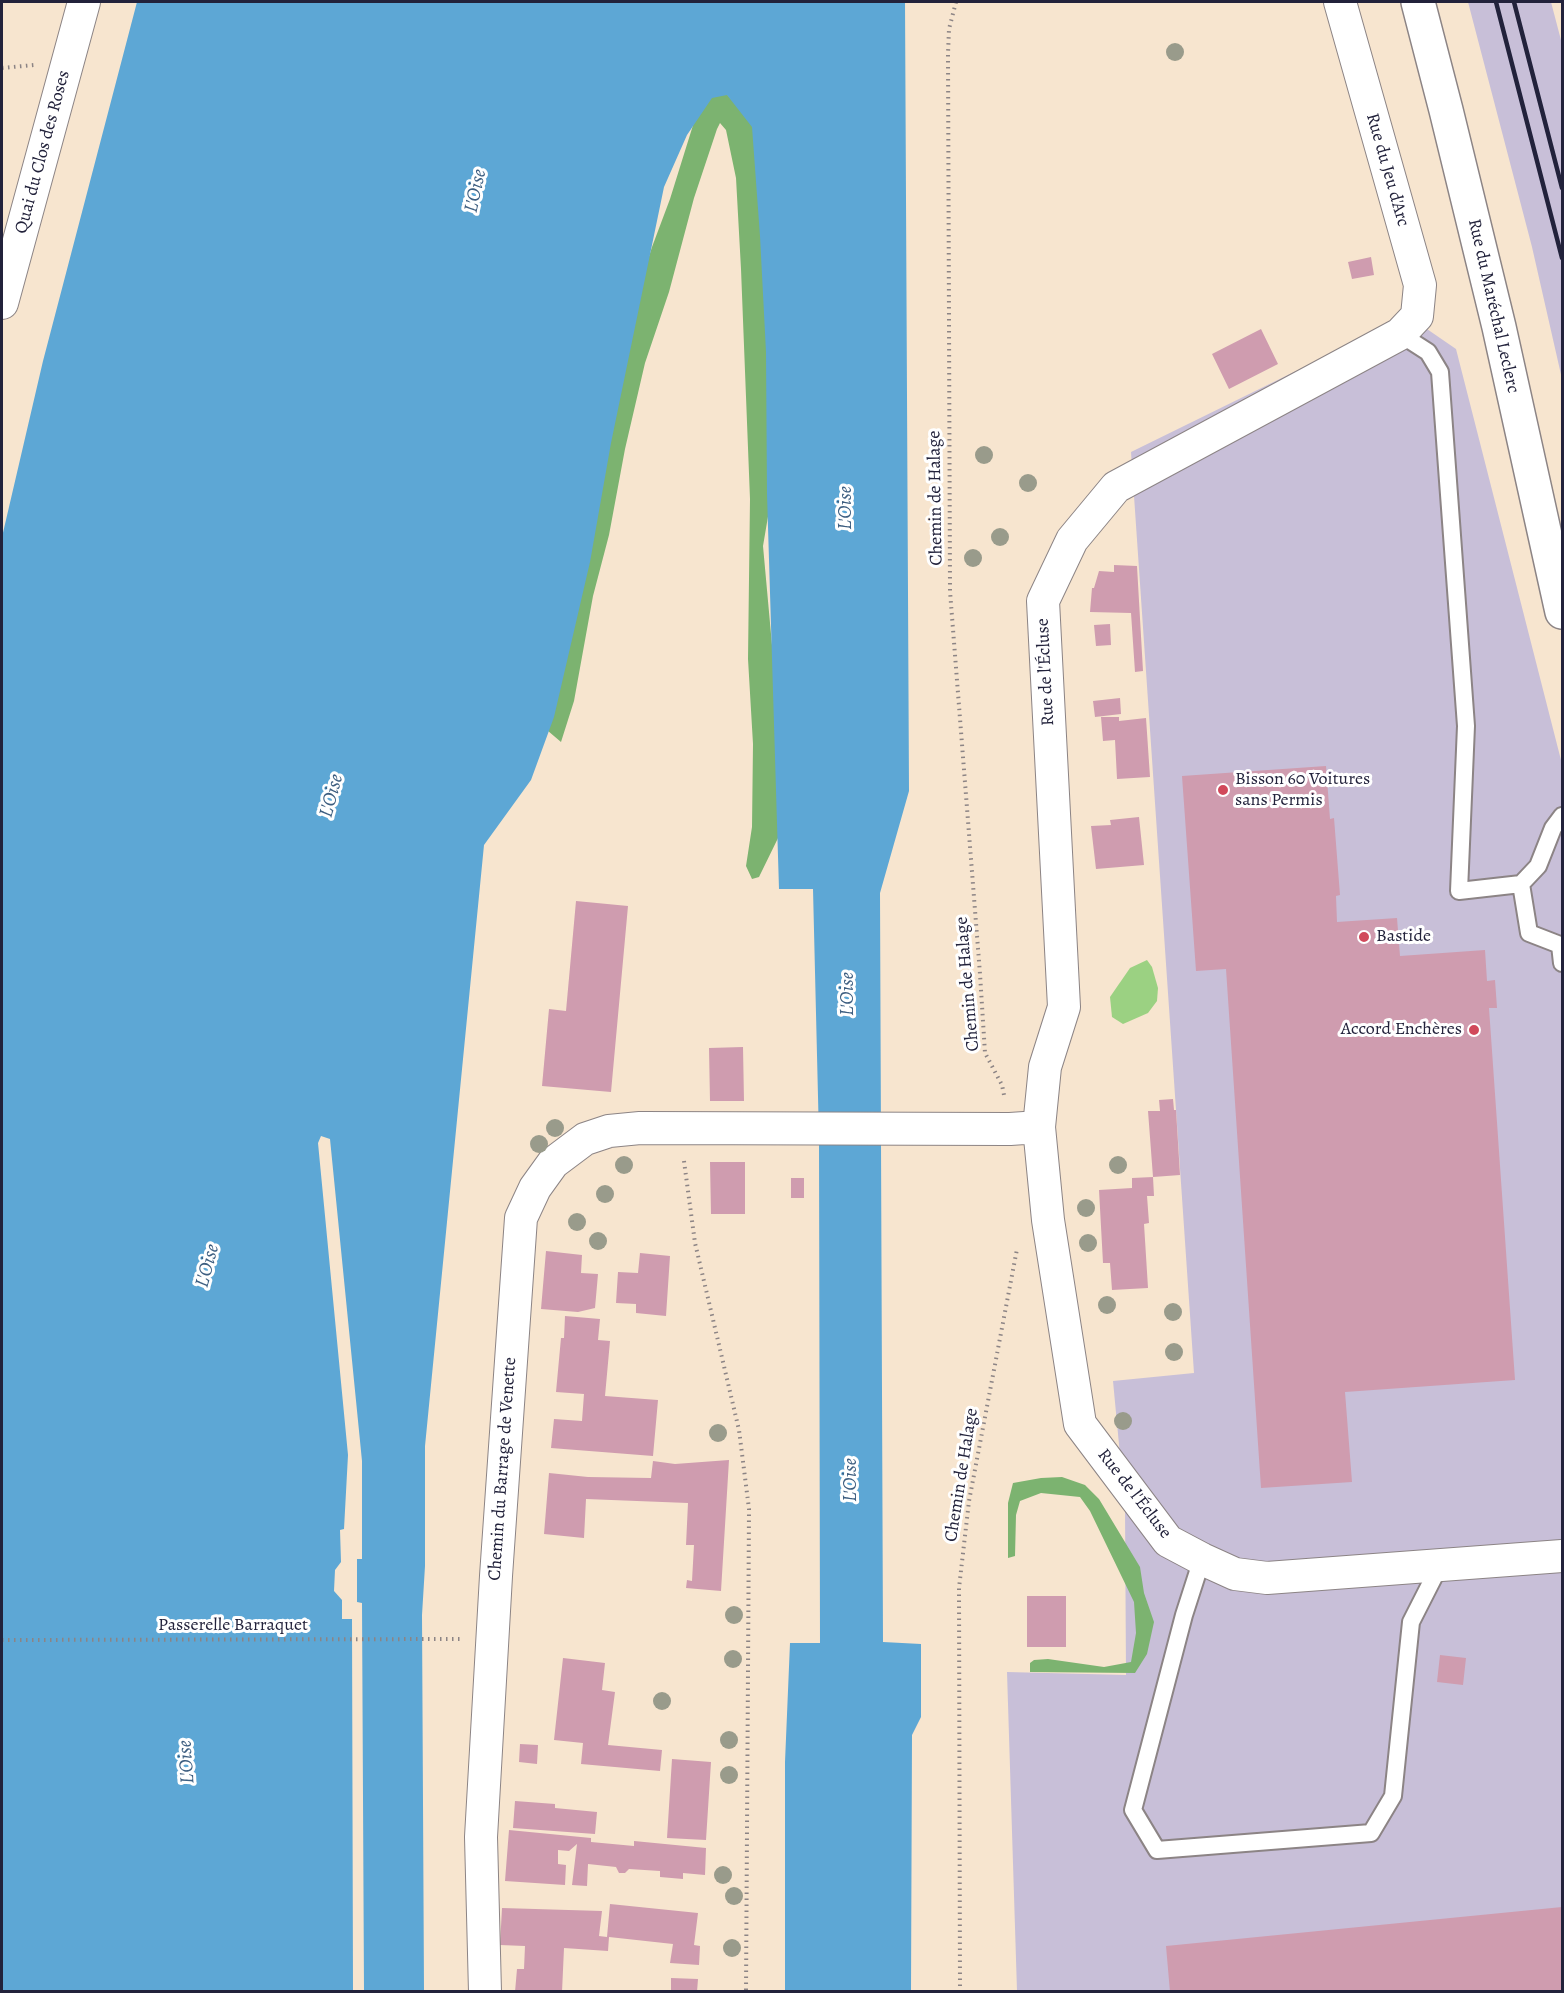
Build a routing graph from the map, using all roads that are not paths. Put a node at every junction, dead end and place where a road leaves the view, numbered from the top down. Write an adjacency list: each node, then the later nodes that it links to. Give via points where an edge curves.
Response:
1 (84, 2): 4 (street, Quai du Clos des Roses)
2 (1340, 2): 5 (street, Rue du Jeu d'Arc, via 1420,285 1417,316)
3 (1418, 2): 6 (main road, Rue du Maréchal Leclerc, via 1496,316)
4 (2, 303)
5 (1400, 334): 8 (lane, via 1428,352 1440,372 1466,726 1459,891); 10 (street, Rue de l'Écluse, via 1116,487 1072,540 1043,601 1064,1007)
6 (1563, 612)
7 (1563, 816): 8 (lane, via 1553,828 1538,866)
8 (1521, 884): 9 (lane, via 1529,933 1560,945)
9 (1563, 963)
10 (1024, 1128): 12 (street, Rue de l'Écluse, via 1048,1220 1080,1424 1168,1541); 14 (street, Chemin du Barrage de Venette, via 609,1131 585,1139 553,1163 535,1188 521,1218 496,1576 481,1837)
11 (1563, 1556): 13 (street, Rue de l'Écluse)
12 (1202, 1559): 13 (street, Rue de l'Écluse, via 1235,1574 1267,1578); 13 (lane, via 1133,1810 1157,1850 1371,1833 1393,1796 1411,1622)
13 (1440, 1565)
14 (485, 1992)

